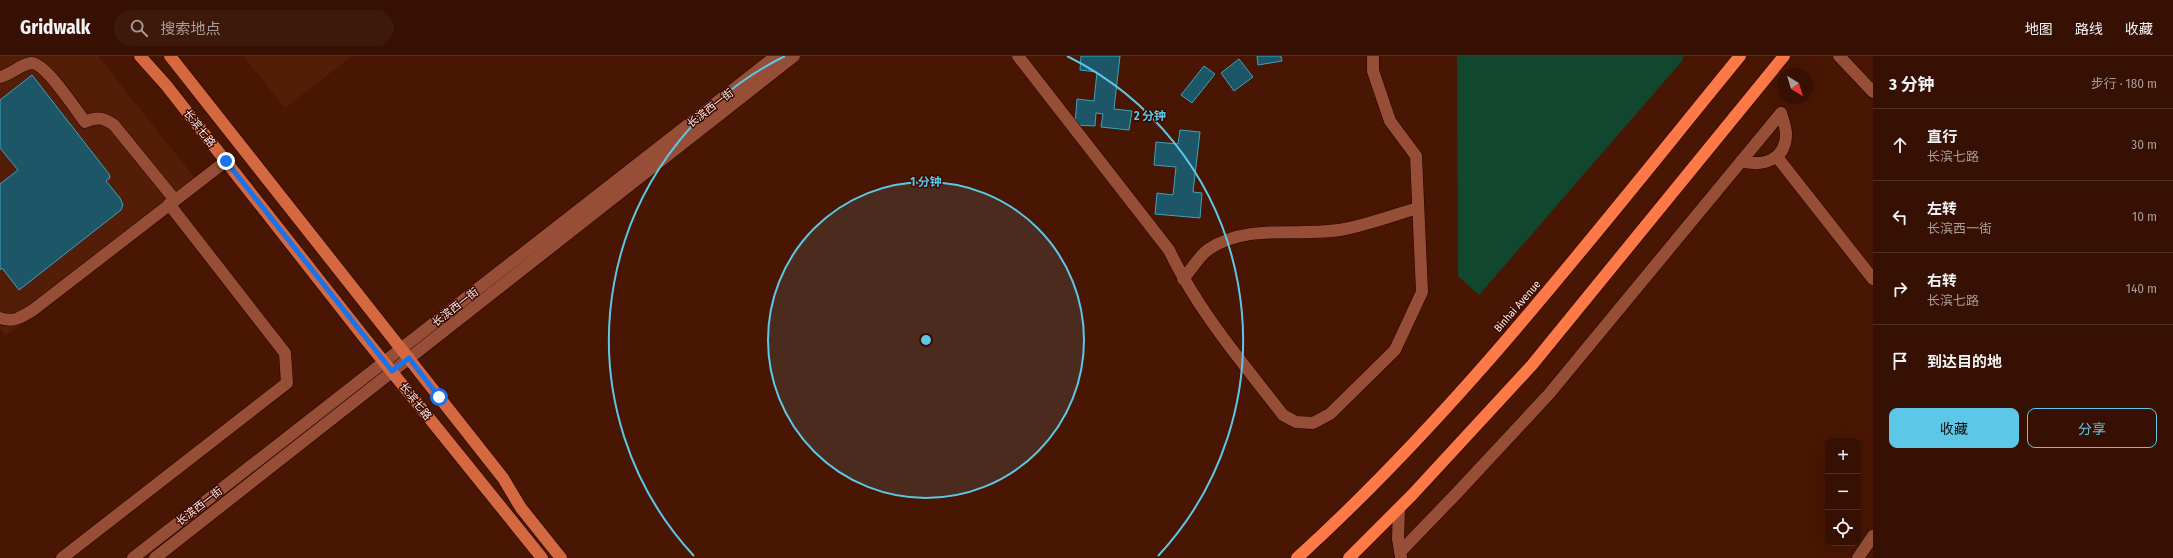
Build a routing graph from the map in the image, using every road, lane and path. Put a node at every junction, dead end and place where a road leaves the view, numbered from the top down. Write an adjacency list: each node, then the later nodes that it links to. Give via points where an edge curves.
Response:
1 (140, 56): 13 (main road, 长滨七路)
2 (776, 56): 20 (street, 长滨西一街)
3 (794, 56): 20 (street, 长滨西一街)
4 (1018, 56): 18 (street, via 1169,250)
5 (1373, 56): 16 (street, via 1373,71 1390,121 1416,156)
6 (1740, 56): 30 (highway, Binhai Avenue, via 1541,298 1483,364 1370,487)
7 (1784, 56): 22 (highway, via 1566,325 1493,409)
8 (1839, 56): 11 (street)
9 (174, 58): 20 (main road, 长滨七路)
10 (0, 76): 15 (street, via 7,75 21,65 34,63 45,70 86,122 93,118 103,118 114,125)
11 (1873, 92)
12 (1777, 157): 14 (street, via 1761,163); 14 (street, via 1784,145 1786,133 1781,113); 17 (street)
13 (226, 161): 15 (street); 21 (main road, 长滨七路)
14 (1741, 161): 24 (street, via 1549,394)
15 (172, 202): 19 (street, via 33,310 20,318 8,321); 25 (street, via 285,353 287,383)
16 (1418, 208): 18 (street, via 1345,229 1316,232 1269,231 1234,238 1208,250); 18 (street, via 1422,292 1395,350 1330,414 1313,423 1296,422 1283,415 1208,318)
17 (1873, 278)
18 (1183, 279)
19 (0, 318)
20 (405, 353): 21 (street, 长滨西一街); 29 (main road, 长滨七路, via 503,478 521,508)
21 (388, 366): 26 (street, 长滨西一街); 27 (street, 长滨西一街); 28 (main road, 长滨七路)
22 (1399, 509): 24 (street); 31 (highway)
23 (1873, 536): 32 (street)
24 (1400, 555)
25 (62, 558)
26 (133, 558)
27 (155, 558)
28 (542, 558)
29 (561, 558)
30 (1297, 558)
31 (1349, 558)
32 (1858, 558)

